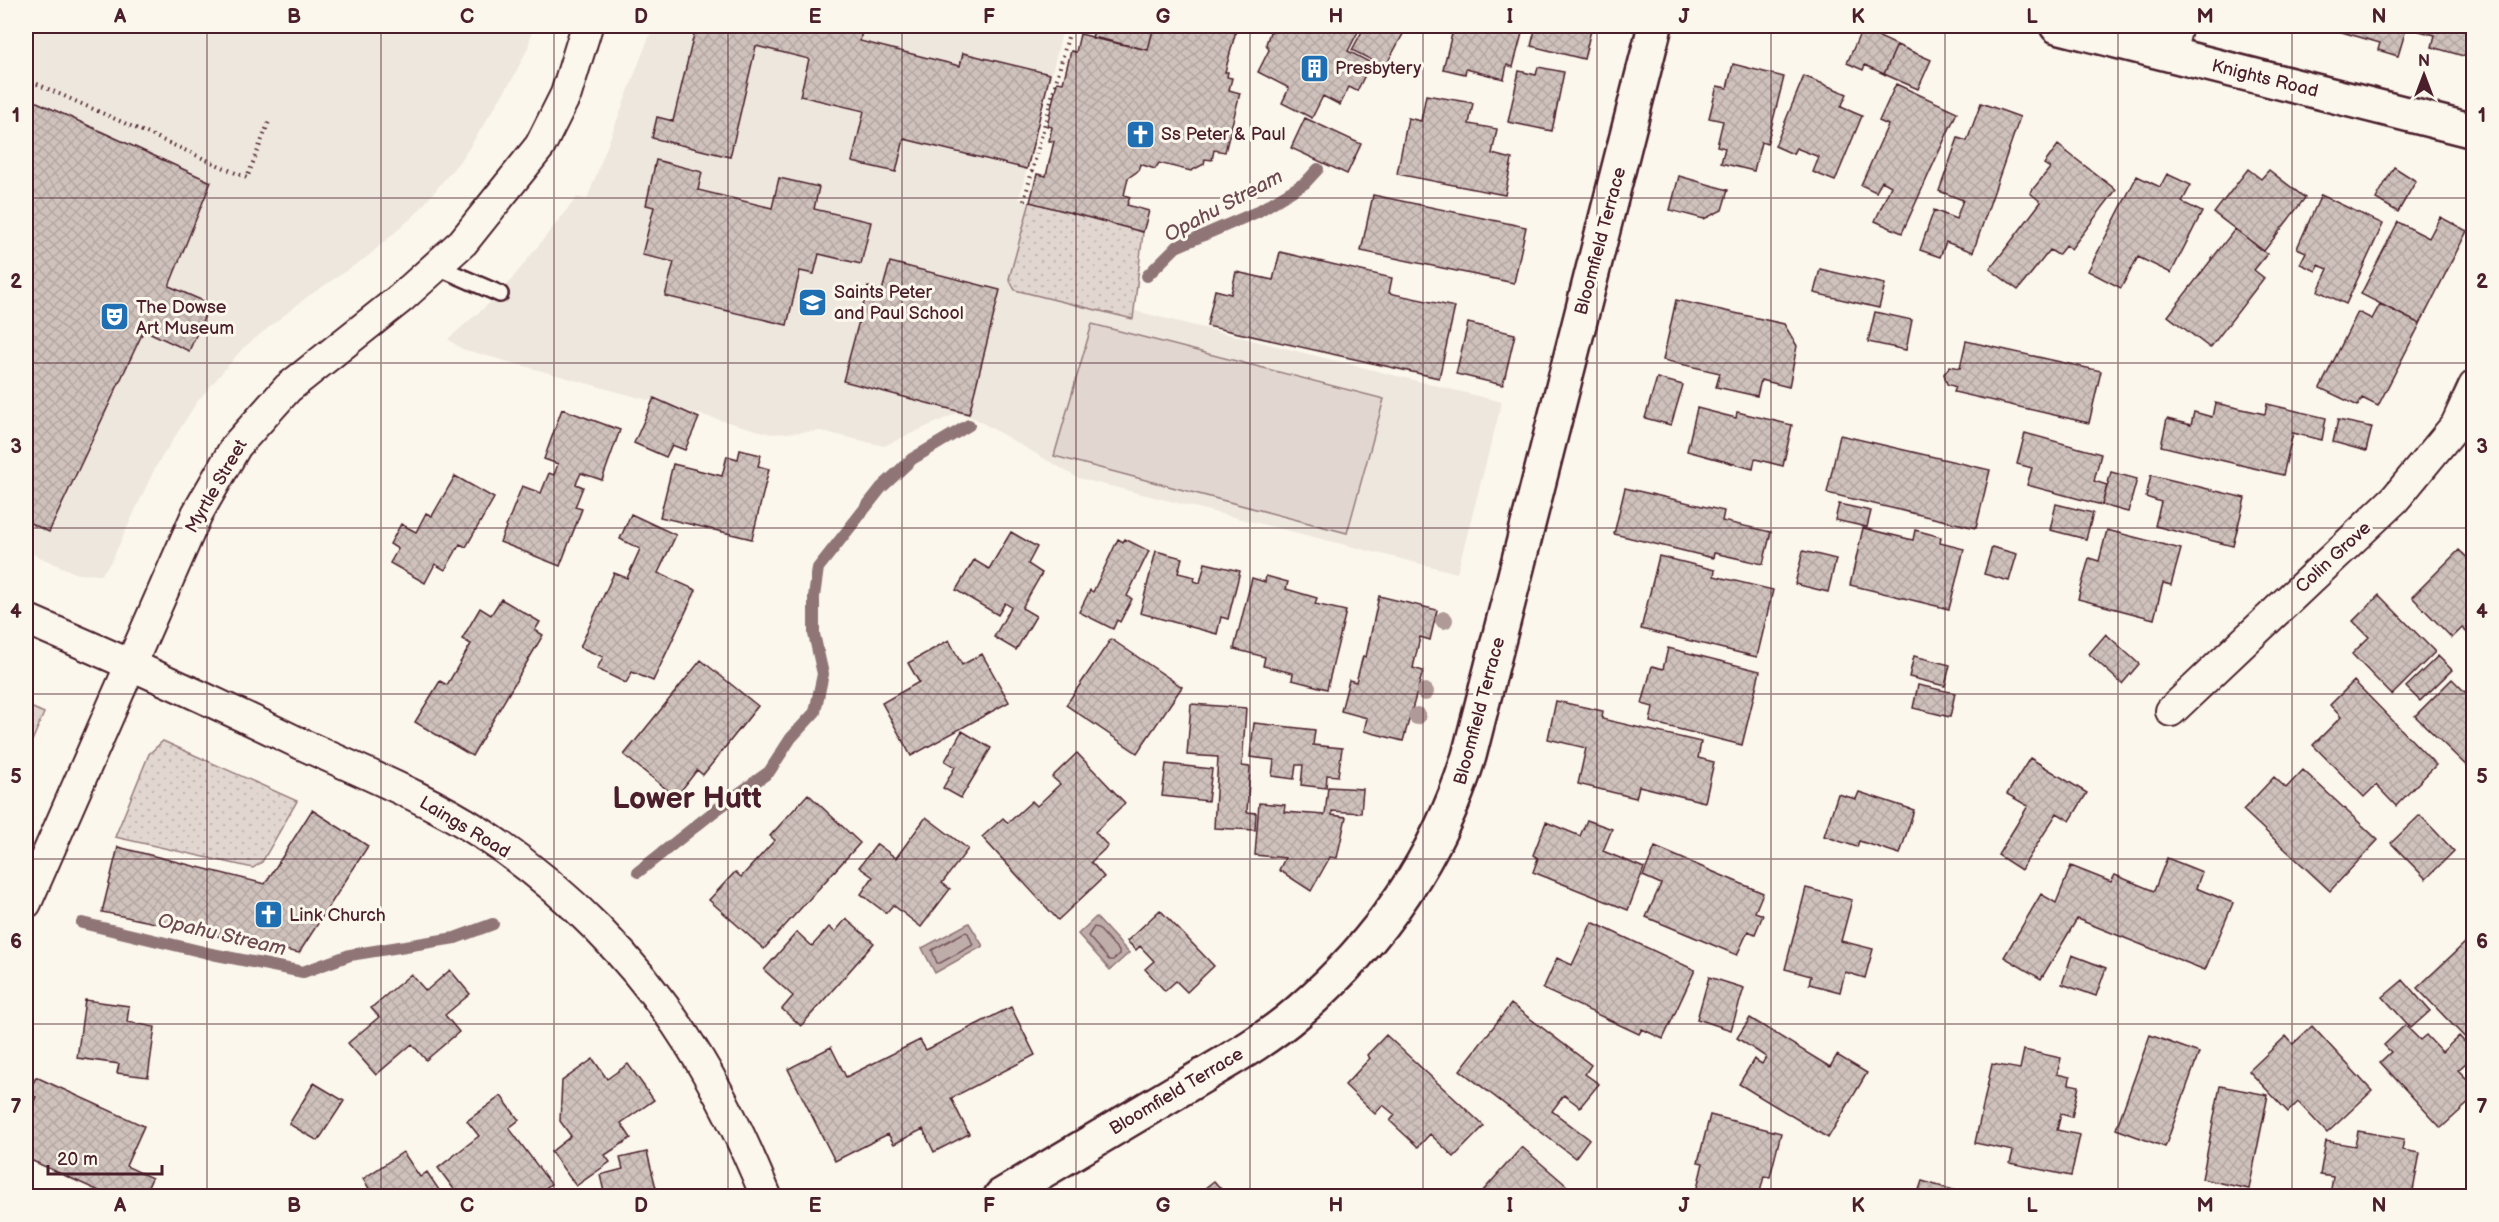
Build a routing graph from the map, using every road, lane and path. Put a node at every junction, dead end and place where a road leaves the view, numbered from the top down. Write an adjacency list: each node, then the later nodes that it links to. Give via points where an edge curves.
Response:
1 (587, 26): 10 (street, Myrtle Street, via 566,94 540,146 463,242)
2 (1071, 26): 9 (path)
3 (1655, 26): 18 (street, Bloomfield Terrace, via 1469,756 1450,812 1426,857 1401,901 1373,938 1296,1014 1243,1051)
4 (2056, 26): 5 (street, Knights Road)
5 (2173, 40): 8 (street, Knights Road)
6 (26, 79): 7 (path, via 247,178)
7 (270, 119)
8 (2474, 131)
9 (1024, 201)
10 (438, 267): 11 (lane); 14 (street, Myrtle Street, via 288,388 236,446 197,514)
11 (500, 294)
12 (2474, 386): 15 (street, Colin Grove, via 2456,425 2395,499)
13 (26, 620): 14 (street, Laings Road)
14 (130, 664): 16 (street, Myrtle Street); 17 (street, Laings Road, via 406,792 479,832 565,898 624,957 692,1046 742,1138)
15 (2170, 711)
16 (26, 903)
17 (766, 1197)
18 (1001, 1197)

